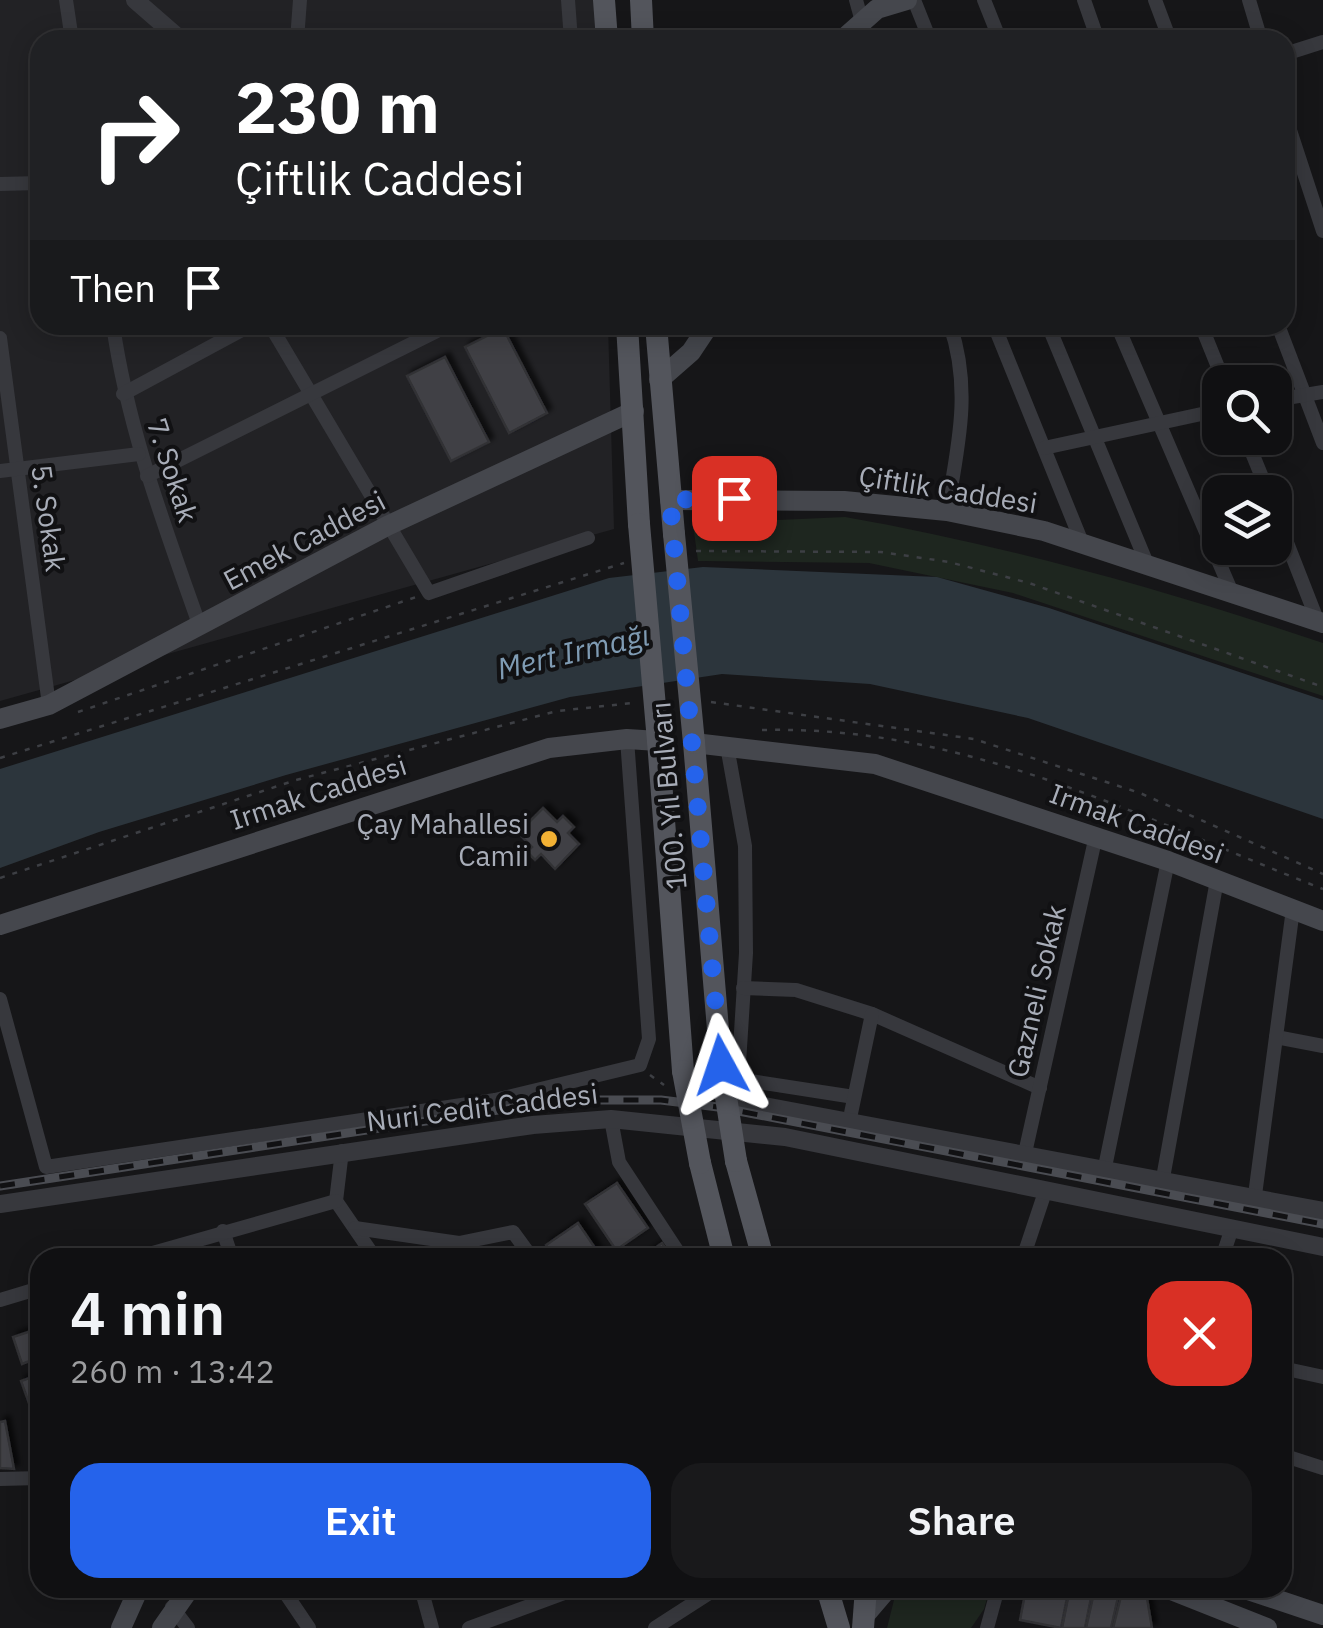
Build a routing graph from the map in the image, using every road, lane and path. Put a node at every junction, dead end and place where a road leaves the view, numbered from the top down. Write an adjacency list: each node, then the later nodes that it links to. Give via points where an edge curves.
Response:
1 (66, 0): 13 (street)
2 (134, 0): 14 (street)
3 (568, 0): 16 (street)
4 (604, 0): 17 (main road)
5 (641, 0): 18 (main road)
6 (910, 0): 12 (main road); 19 (street)
7 (984, 0): 20 (street)
8 (1084, 0): 21 (street)
9 (1155, 0): 22 (street)
10 (1248, 0): 23 (street)
11 (296, 3): 15 (street)
12 (861, 20)
13 (70, 30)
14 (169, 30)
15 (297, 30)
16 (570, 30)
17 (606, 30)
18 (642, 30)
19 (925, 30)
20 (996, 30)
21 (1094, 30)
22 (1166, 30)
23 (1258, 30)
24 (1323, 42): 25 (street)
25 (1295, 51)
26 (1295, 144): 29 (street)
27 (30, 182): 28 (street)
28 (0, 184)
29 (1322, 223)
30 (114, 335): 47 (street, 7. Sokak)
31 (232, 335): 47 (street)
32 (276, 335): 48 (street)
33 (429, 335): 48 (street)
34 (628, 335): 52 (main road, 100. Yıl Bulvarı)
35 (657, 335): 45 (main road, 100. Yıl Bulvarı)
36 (702, 335): 45 (main road)
37 (953, 335): 63 (street, via 964,412)
38 (998, 335): 57 (street)
39 (1052, 335): 55 (street)
40 (1121, 335): 54 (street)
41 (1205, 335): 44 (street)
42 (1282, 335): 49 (street)
43 (0, 338): 51 (street, 5. Sokak)
44 (1217, 365)
45 (659, 380): 62 (main road, 100. Yıl Bulvarı)
46 (1323, 392): 49 (street)
47 (123, 394): 58 (street, 7. Sokak)
48 (308, 394): 61 (street); 64 (street)
49 (1304, 394): 50 (street); 56 (street)
50 (1292, 396)
51 (4, 406): 59 (street, 5. Sokak)
52 (634, 411): 64 (main road, Emek Caddesi); 74 (main road, 100. Yıl Bulvarı, bridge)
53 (1202, 414): 54 (street)
54 (1159, 422): 55 (street); 70 (street)
55 (1095, 438): 57 (street); 68 (street)
56 (1323, 444)
57 (1044, 448): 66 (street)
58 (139, 454): 59 (street); 61 (street, 7. Sokak)
59 (18, 468): 60 (street); 75 (street, 5. Sokak)
60 (0, 471)
61 (147, 476): 72 (street, 7. Sokak)
62 (670, 500): 63 (main road, Çiftlik Caddesi, via 844,501); 73 (main road, 100. Yıl Bulvarı, bridge)
63 (947, 511): 66 (main road, Çiftlik Caddesi)
64 (387, 526): 69 (street); 72 (main road, Emek Caddesi)
65 (588, 538): 69 (street)
66 (1083, 545): 68 (main road, Çiftlik Caddesi)
67 (1292, 553): 71 (street)
68 (1148, 567): 70 (main road, Çiftlik Caddesi)
69 (429, 593): 76 (path)
70 (1234, 596): 71 (main road, Çiftlik Caddesi)
71 (1321, 622)
72 (200, 627): 75 (main road, Emek Caddesi)
73 (690, 699): 81 (main road, 100. Yıl Bulvarı, bridge); 85 (path, via 974,739 1140,793)
74 (654, 701): 80 (main road, 100. Yıl Bulvarı, bridge); 86 (path, via 557,711 296,780)
75 (49, 705): 77 (main road, Emek Caddesi)
76 (71, 714)
77 (0, 718)
78 (746, 731): 88 (path, via 814,729 963,753 1081,788)
79 (627, 739): 80 (main road, Irmak Caddesi); 91 (main road, Irmak Caddesi, via 549,748); 93 (street, Nuri Cedit Caddesi, via 649,1039 640,1065 494,1100 46,1167)
80 (658, 742): 120 (main road, 100. Yıl Bulvarı, bridge, via 683,1070)
81 (694, 743): 82 (main road, Irmak Caddesi); 121 (main road, 100. Yıl Bulvarı, bridge, via 721,1065 736,1162)
82 (727, 746): 83 (main road, Irmak Caddesi, via 874,764); 92 (street, via 745,846)
83 (1096, 840): 84 (main road, Irmak Caddesi); 97 (street, Gazneli Sokak)
84 (1168, 861): 87 (main road, Irmak Caddesi); 104 (street)
85 (1323, 874)
86 (0, 878)
87 (1217, 880): 89 (main road, Irmak Caddesi); 105 (street)
88 (1323, 889)
89 (1294, 909): 90 (main road, Irmak Caddesi); 95 (street)
90 (1323, 920)
91 (0, 924)
92 (743, 988): 94 (street, via 796,990); 98 (street, via 738,1079)
93 (0, 999)
94 (872, 1014): 97 (street); 98 (street)
95 (1276, 1037): 96 (street); 107 (street)
96 (1323, 1046)
97 (1040, 1088): 103 (street, Gazneli Sokak)
98 (854, 1097): 100 (street)
99 (736, 1101): 100 (street)
100 (850, 1118): 103 (street)
101 (611, 1119): 102 (street, Nuri Cedit Caddesi); 106 (street, Nuri Cedit Caddesi, via 785,1136); 119 (street, via 620,1162)
102 (342, 1151): 108 (street); 109 (street, Nuri Cedit Caddesi)
103 (1025, 1153): 104 (street)
104 (1106, 1166): 105 (street)
105 (1162, 1178): 107 (street)
106 (1046, 1189): 112 (street, Nuri Cedit Caddesi); 122 (street)
107 (1254, 1195): 110 (street)
108 (336, 1201): 111 (street); 113 (street)
109 (0, 1204)
110 (1323, 1211)
111 (355, 1228): 117 (street); 118 (street, via 458,1243 513,1232)
112 (1232, 1228): 114 (street, Nuri Cedit Caddesi); 123 (street)
113 (223, 1231): 115 (street); 116 (street)
114 (1323, 1246)
115 (167, 1248)
116 (229, 1248)
117 (368, 1248)
118 (525, 1248)
119 (676, 1248)
120 (721, 1248)
121 (760, 1248)
122 (1026, 1248)
123 (1225, 1248)
124 (30, 1291): 125 (street)
125 (0, 1300)
126 (1292, 1370): 127 (street)
127 (1323, 1378)
128 (1292, 1458): 129 (street)
129 (1323, 1468)
130 (30, 1478): 131 (street)
131 (0, 1479)
132 (134, 1598): 146 (main road)
133 (181, 1598): 143 (main road)
134 (289, 1598): 149 (street)
135 (424, 1598): 150 (street)
136 (551, 1598): 151 (street)
137 (702, 1598): 152 (street)
138 (831, 1598): 153 (main road)
139 (881, 1598): 145 (main road)
140 (996, 1598): 154 (street)
141 (1191, 1598): 155 (main road)
142 (1272, 1598): 144 (main road)
143 (172, 1607): 147 (main road); 148 (street)
144 (1323, 1615)
145 (864, 1622)
146 (121, 1628)
147 (162, 1628)
148 (188, 1628)
149 (309, 1628)
150 (432, 1628)
151 (469, 1628)
152 (655, 1628)
153 (839, 1628)
154 (988, 1628)
155 (1267, 1628)

